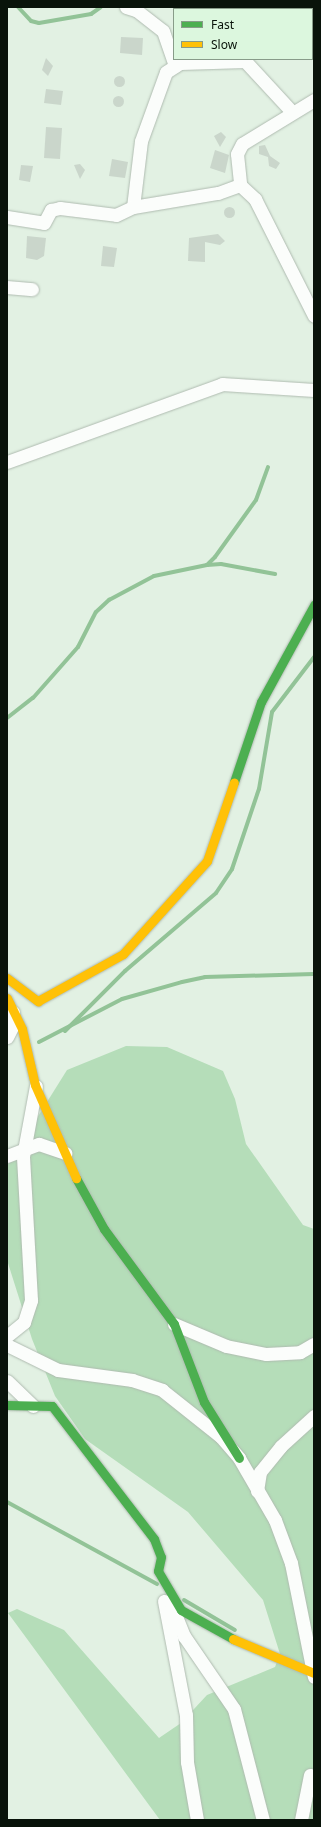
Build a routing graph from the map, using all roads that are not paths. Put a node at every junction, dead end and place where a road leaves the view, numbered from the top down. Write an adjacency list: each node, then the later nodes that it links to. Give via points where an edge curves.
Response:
1 (126, 7): 4 (street, via 136,10 163,31)
2 (220, 60): 4 (street)
3 (236, 60): 6 (street, via 245,61)
4 (175, 66): 8 (street, via 166,72 141,140)
5 (314, 100): 6 (street)
6 (292, 112): 7 (street, via 238,148)
7 (240, 185): 8 (street, via 218,193); 12 (street, via 255,198)
8 (133, 207): 9 (street, via 116,215 60,208 51,210 44,223)
9 (7, 217)
10 (7, 287): 11 (street)
11 (32, 289)
12 (314, 316)
13 (314, 390): 14 (street, via 222,384)
14 (7, 462)
15 (314, 605): 16 (street, via 261,702 207,860 123,954 38,1001)
16 (7, 978)
17 (10, 1003): 18 (street, via 13,1025); 19 (street, via 22,1029)
18 (7, 1037)
19 (36, 1086): 20 (street); 21 (street)
20 (23, 1149): 21 (street, via 39,1144); 22 (street); 24 (street, via 31,1300 24,1322)
21 (65, 1153): 23 (street, via 104,1229)
22 (7, 1156)
23 (174, 1324): 25 (street, via 226,1346 266,1354 300,1352); 31 (street, via 204,1402)
24 (7, 1336)
25 (314, 1344)
26 (7, 1345): 31 (street, via 58,1370 132,1380 162,1390 221,1437)
27 (7, 1381): 29 (street)
28 (7, 1405): 29 (street)
29 (33, 1406): 33 (street, via 52,1406 114,1491 137,1514 161,1557)
30 (314, 1416): 32 (street, via 281,1446 260,1472)
31 (239, 1458): 32 (street)
32 (257, 1491): 34 (street, via 275,1520 291,1563)
33 (160, 1577): 34 (street, via 181,1610 194,1619 232,1640); 36 (street, via 186,1715 187,1762); 37 (street, via 184,1636 234,1710)
34 (313, 1674)
35 (310, 1774): 38 (street)
36 (197, 1820)
37 (263, 1820)
38 (301, 1820)

